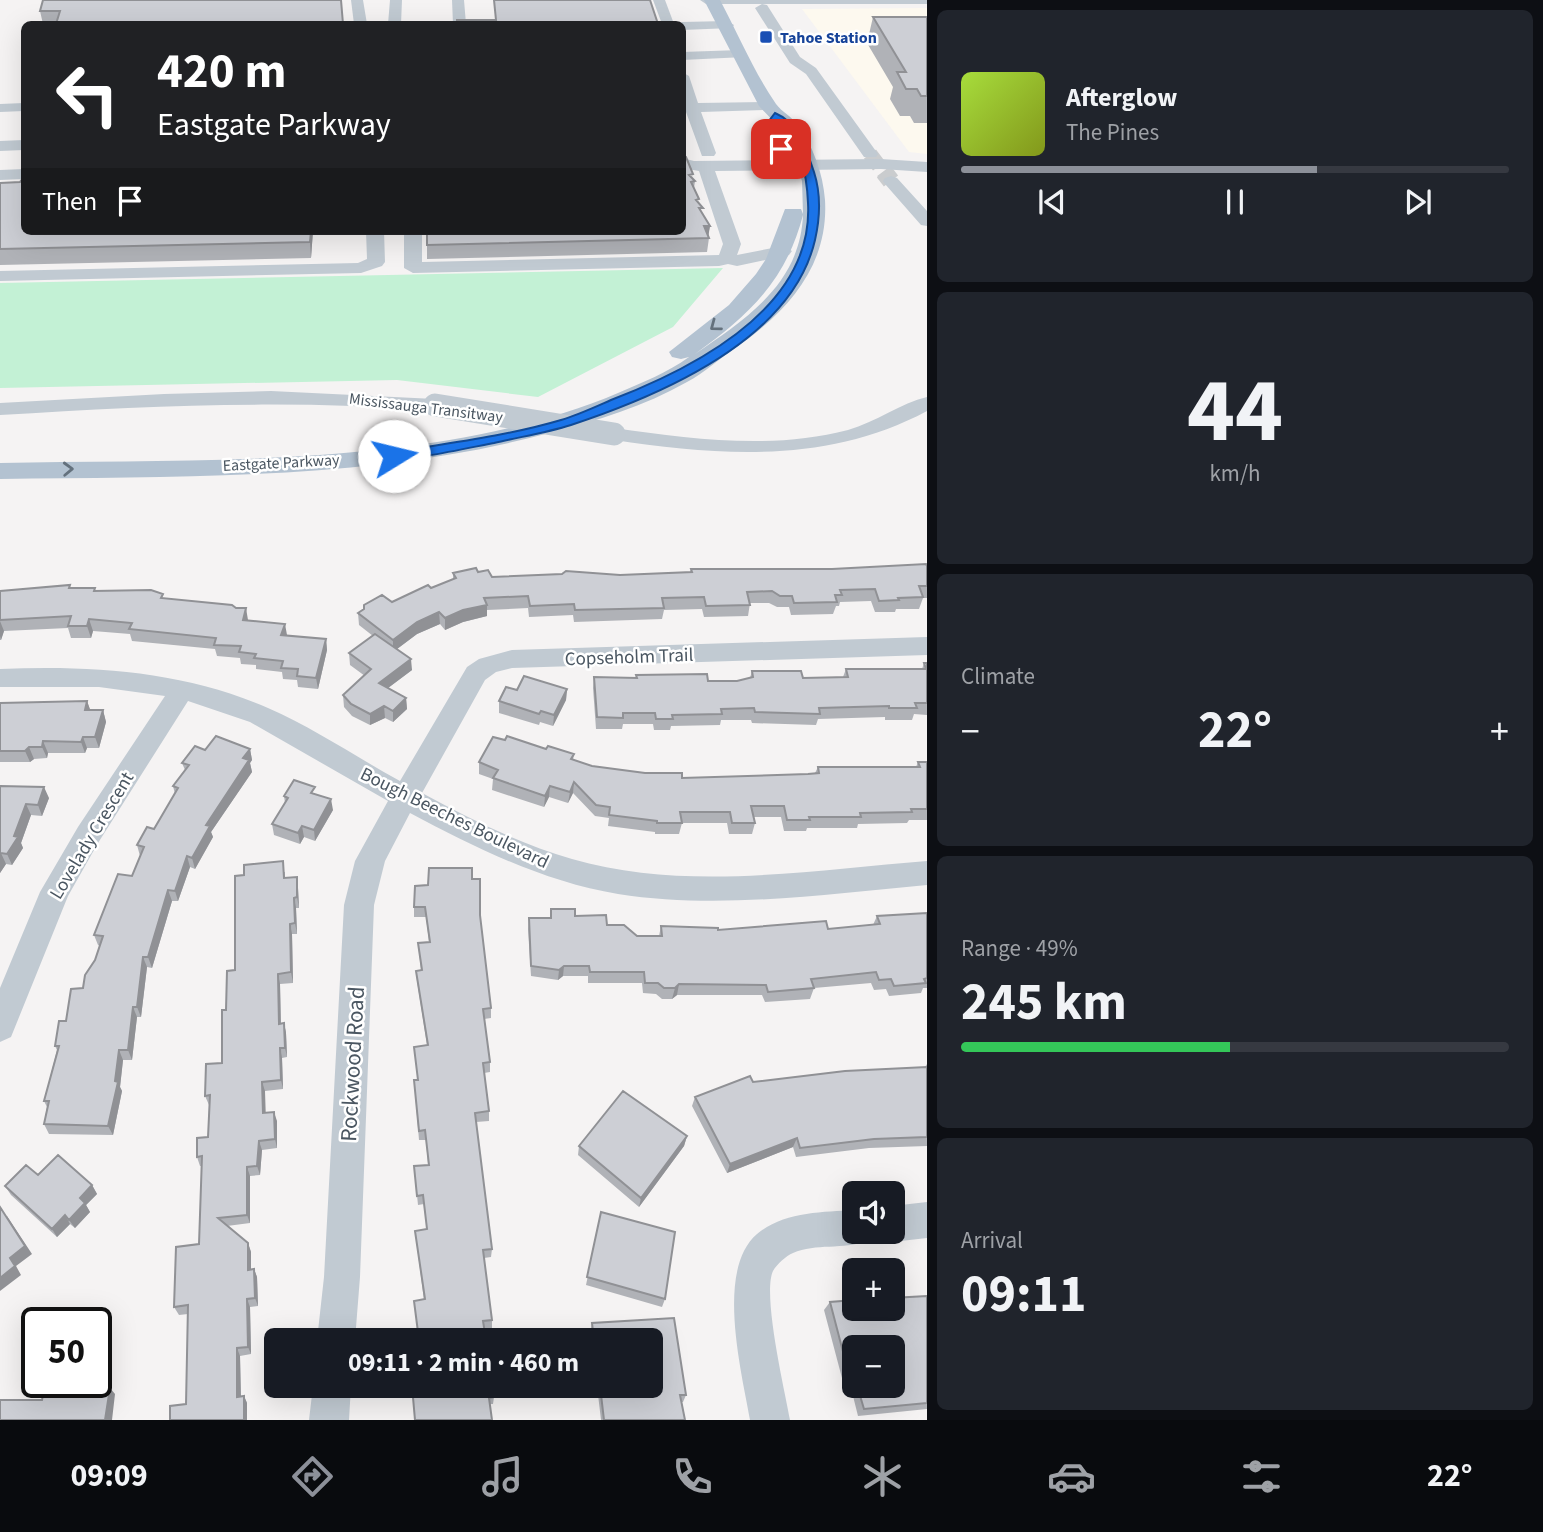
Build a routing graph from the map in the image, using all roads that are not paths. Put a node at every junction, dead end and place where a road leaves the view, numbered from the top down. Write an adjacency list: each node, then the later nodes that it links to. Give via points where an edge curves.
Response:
1 (357, 0): 8 (street)
2 (396, 0): 9 (street)
3 (458, 0): 10 (street)
4 (659, 0): 11 (street)
5 (706, 0): 6 (street)
6 (712, 0): 7 (street); 12 (main road, Eastgate Parkway)
7 (927, 0)
8 (360, 21)
9 (395, 21)
10 (460, 21)
11 (667, 21)
12 (727, 25): 13 (street); 14 (main road, Eastgate Parkway)
13 (686, 26)
14 (740, 54): 15 (street); 20 (main road, Eastgate Parkway)
15 (686, 56)
16 (811, 71): 23 (street)
17 (21, 107): 18 (street)
18 (0, 108)
19 (687, 108): 20 (street); 24 (street)
20 (771, 111): 25 (main road, Eastgate Parkway, via 769,126)
21 (21, 145): 22 (street)
22 (0, 146)
23 (870, 154)
24 (694, 163): 25 (street); 36 (street, via 732,244)
25 (797, 165): 26 (street); 35 (main road, Eastgate Parkway, via 794,211); 42 (main road, Eastgate Parkway, one-way to 25, via 394,456 566,423 701,364 733,343 779,301 799,273 814,220 815,198)
26 (927, 167)
27 (21, 174): 28 (street)
28 (0, 175)
29 (891, 181): 32 (street)
30 (21, 190): 31 (street)
31 (0, 191)
32 (927, 221)
33 (375, 235): 37 (street, via 376,262 362,268)
34 (413, 235): 36 (street, via 413,268)
35 (783, 251): 36 (street); 38 (main road, Eastgate Parkway)
36 (732, 259): 38 (street)
37 (0, 276)
38 (757, 291): 41 (main road, Eastgate Parkway, one-way to 41, via 723,321 661,362 602,388 500,419 363,440)
39 (927, 403): 40 (street, Mississauga Transitway, bridge, via 905,418 868,430 766,447 709,447 369,398 286,395)
40 (0, 409)
41 (0, 452)
42 (0, 471)
43 (927, 646): 46 (street, Copseholm Trail, via 496,662 472,680)
44 (0, 678): 45 (street, Bough Beeches Boulevard, via 105,678)
45 (182, 690): 46 (street, Bough Beeches Boulevard, via 259,716); 48 (street, Lovelady Crescent, via 61,881)
46 (405, 797): 47 (street, Bough Beeches Boulevard, via 538,859 628,883 708,889); 52 (street, Rockwood Road, via 370,861 359,905)
47 (927, 873)
48 (0, 1027)
49 (927, 1220): 50 (street)
50 (905, 1223)
51 (842, 1229): 55 (street, via 782,1239 766,1251 755,1268 751,1300)
52 (337, 1328)
53 (331, 1398): 54 (street)
54 (329, 1420)
55 (770, 1420)

